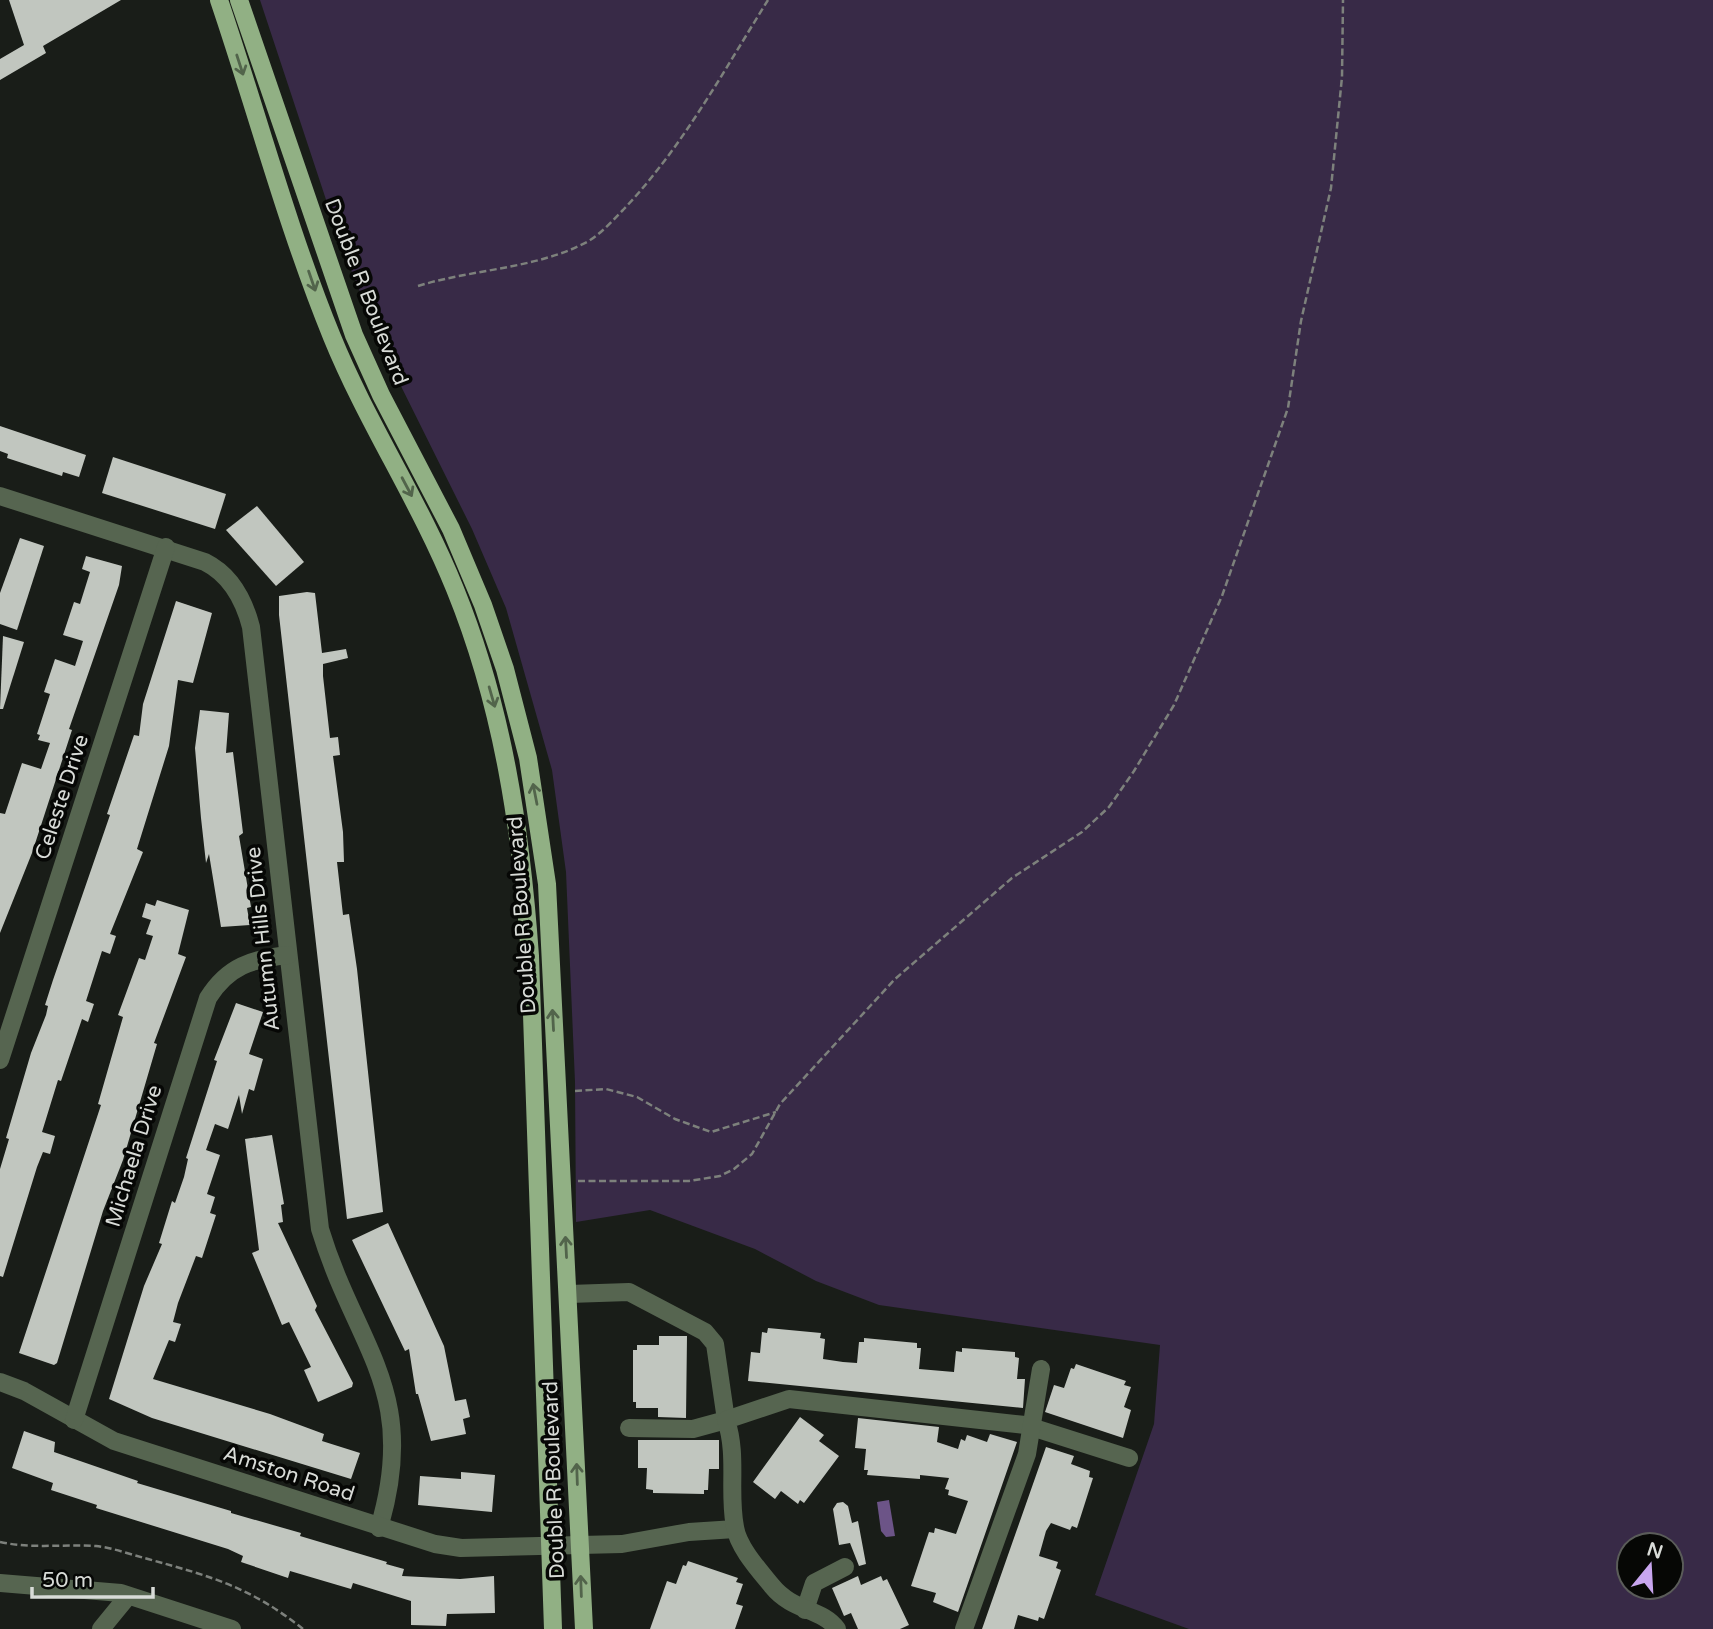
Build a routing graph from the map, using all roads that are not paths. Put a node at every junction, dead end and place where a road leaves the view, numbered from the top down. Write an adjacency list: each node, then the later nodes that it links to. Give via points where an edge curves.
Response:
1 (219, 0): 18 (main road, Double R Boulevard, one-way to 18, via 331,335 456,590 503,741 521,847 530,956)
2 (239, 0): 7 (main road, Double R Boulevard, one-way to 2, via 547,884 522,730 469,569 354,335)
3 (0, 496): 4 (street, Autumn Hills Drive)
4 (166, 547): 5 (street, Autumn Hills Drive, via 215,567 246,609); 6 (street, Celeste Drive)
5 (288, 955): 10 (street, Michaela Drive, via 245,962 217,983 208,998); 15 (street, Autumn Hills Drive, via 320,1228 374,1357 391,1413 391,1471)
6 (0, 1060)
7 (569, 1294): 11 (street, via 629,1292 705,1332 715,1344); 17 (main road, Double R Boulevard, one-way to 7)
8 (1041, 1368): 12 (street)
9 (0, 1382): 10 (street, Amston Road)
10 (74, 1420): 15 (street, Amston Road, via 114,1441)
11 (726, 1420): 12 (street, via 789,1399); 13 (street, via 693,1429); 16 (street, via 734,1451)
12 (1032, 1427): 14 (street); 28 (street, via 1027,1454)
13 (629, 1428)
14 (1129, 1458)
15 (379, 1528): 18 (street, Amston Road, via 461,1548)
16 (735, 1529): 17 (street, Amston Road, via 622,1544); 22 (street, via 781,1597)
17 (579, 1543): 18 (street, Amston Road); 26 (main road, Double R Boulevard, one-way to 17)
18 (550, 1544): 25 (main road, Double R Boulevard)
19 (845, 1567): 22 (street, via 814,1583)
20 (0, 1583): 21 (street)
21 (128, 1595): 23 (street); 24 (street)
22 (805, 1610): 27 (street, via 826,1617)
23 (101, 1629)
24 (232, 1629)
25 (553, 1629)
26 (584, 1629)
27 (837, 1629)
28 (964, 1629)

